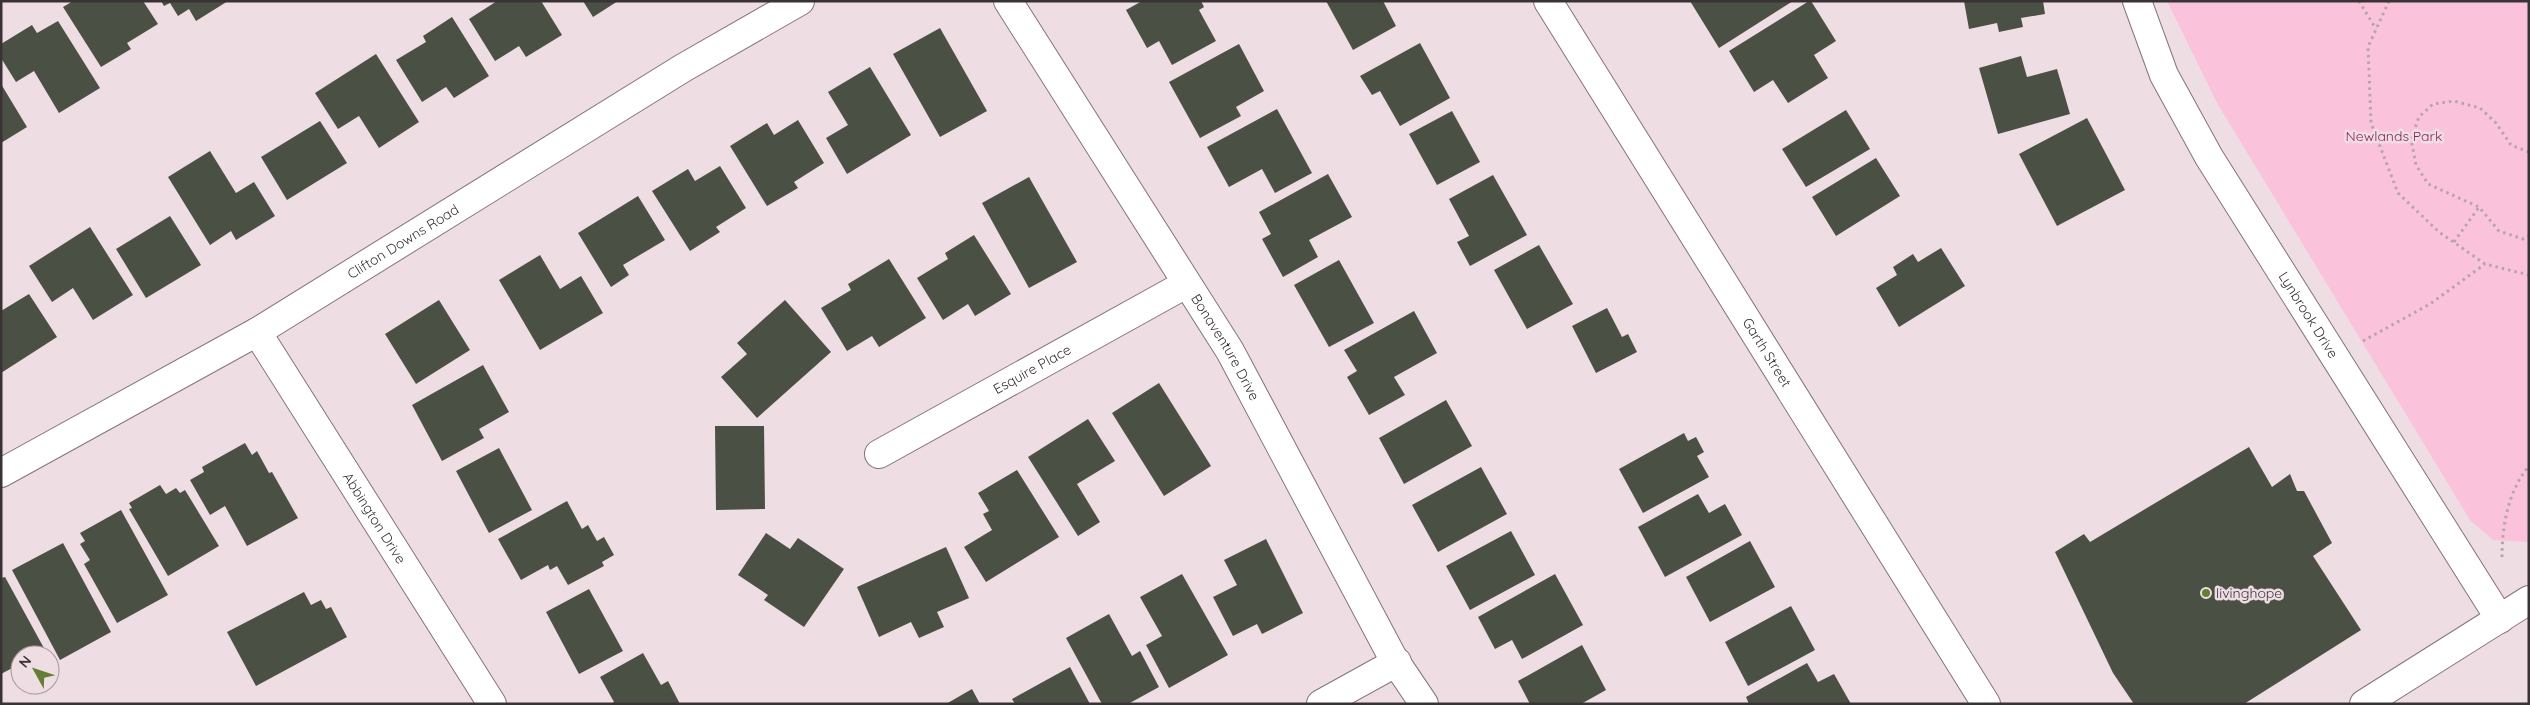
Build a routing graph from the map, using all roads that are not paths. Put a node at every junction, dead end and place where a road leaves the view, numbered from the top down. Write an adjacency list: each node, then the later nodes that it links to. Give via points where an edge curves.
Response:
1 (800, 1): 6 (street, Clifton Downs Road, via 682,68)
2 (1008, 1): 5 (street, Bonaventure Drive)
3 (1548, 1): 15 (street, Garth Street)
4 (2137, 1): 10 (street, Lynbrook Drive, via 2164,75 2204,149)
5 (1186, 284): 7 (street, Esquire Place); 11 (street, Bonaventure Drive, via 1230,351)
6 (257, 332): 8 (street, Clifton Downs Road); 12 (street, Abbington Drive)
7 (879, 454)
8 (1, 473)
9 (2529, 600): 10 (street)
10 (2500, 619): 16 (street)
11 (1397, 662): 13 (street); 14 (street, Bonaventure Drive)
12 (492, 704)
13 (1321, 704)
14 (1424, 704)
15 (1986, 704)
16 (2364, 704)

